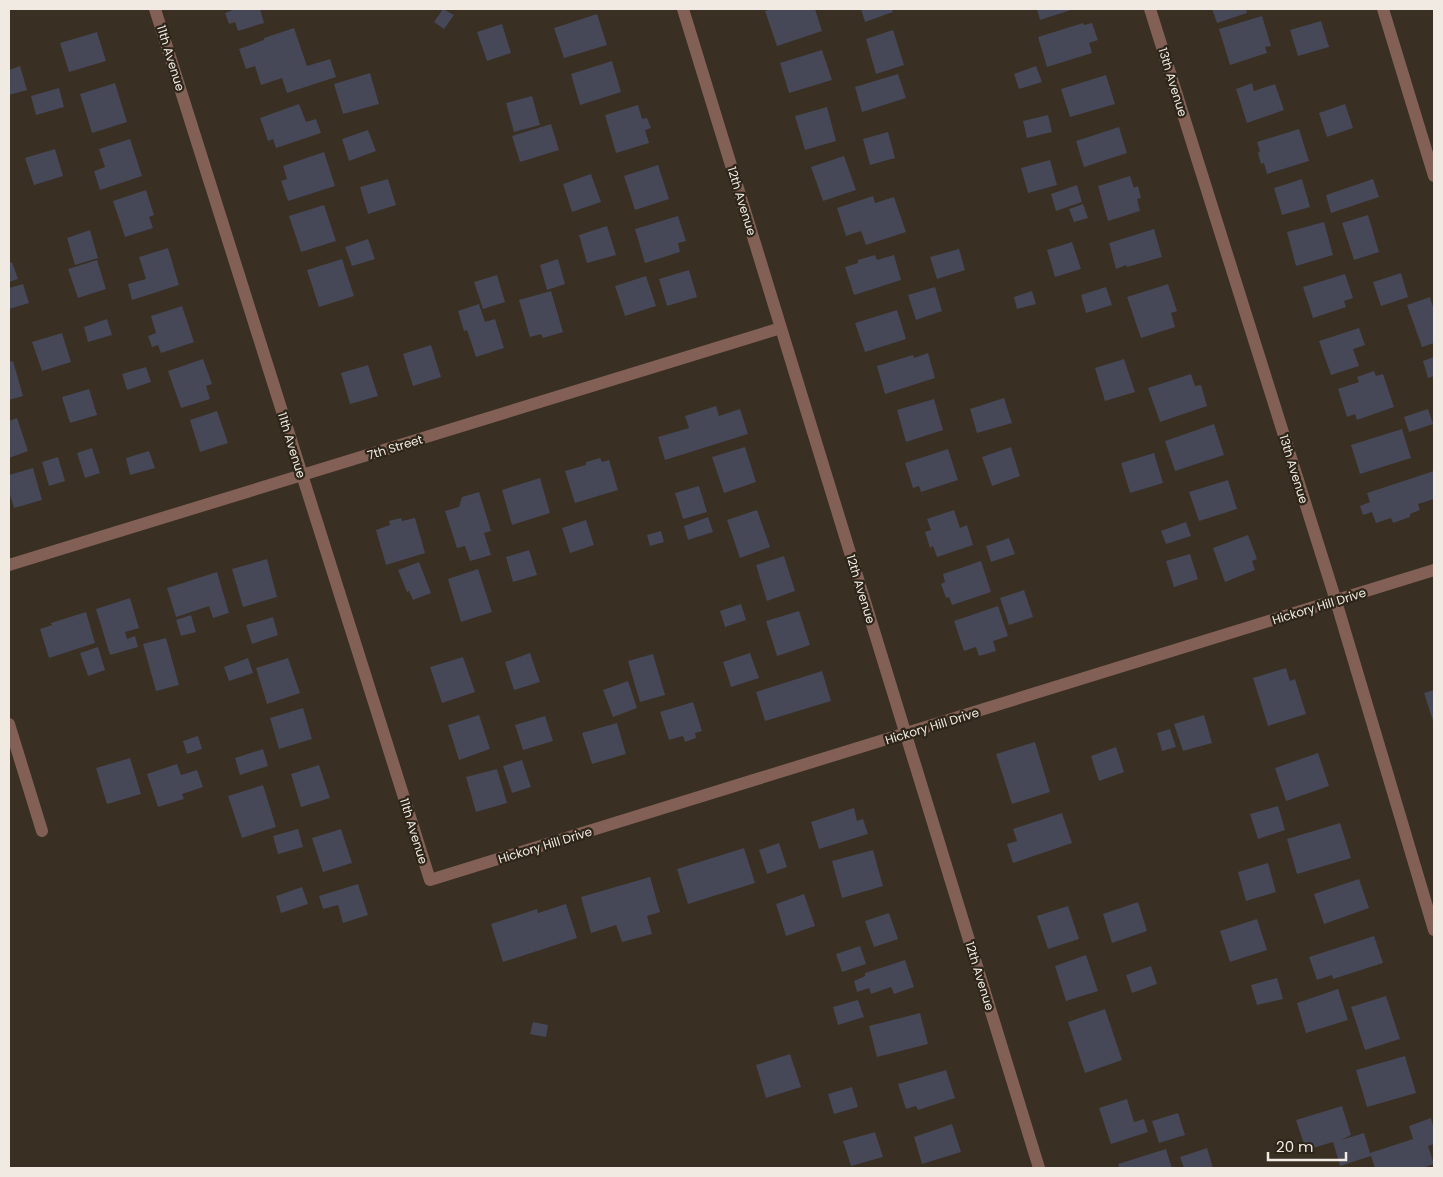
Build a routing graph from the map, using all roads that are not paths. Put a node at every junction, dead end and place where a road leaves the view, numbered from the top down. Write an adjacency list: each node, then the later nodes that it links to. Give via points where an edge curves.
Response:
1 (155, 9): 7 (street, 11th Avenue)
2 (683, 9): 6 (street, 12th Avenue)
3 (1150, 9): 10 (street, 13th Avenue)
4 (1383, 9): 5 (street)
5 (1434, 176)
6 (781, 328): 7 (street, 7th Street); 12 (street, 12th Avenue)
7 (302, 476): 8 (street, 7th Street); 14 (street, 11th Avenue)
8 (9, 565)
9 (1434, 570): 10 (street, Hickory Hill Drive)
10 (1336, 601): 12 (street, Hickory Hill Drive); 15 (street, 13th Avenue)
11 (9, 724): 13 (street)
12 (906, 734): 14 (street, Hickory Hill Drive); 16 (street, 12th Avenue)
13 (42, 830)
14 (430, 880)
15 (1434, 930)
16 (1039, 1168)

